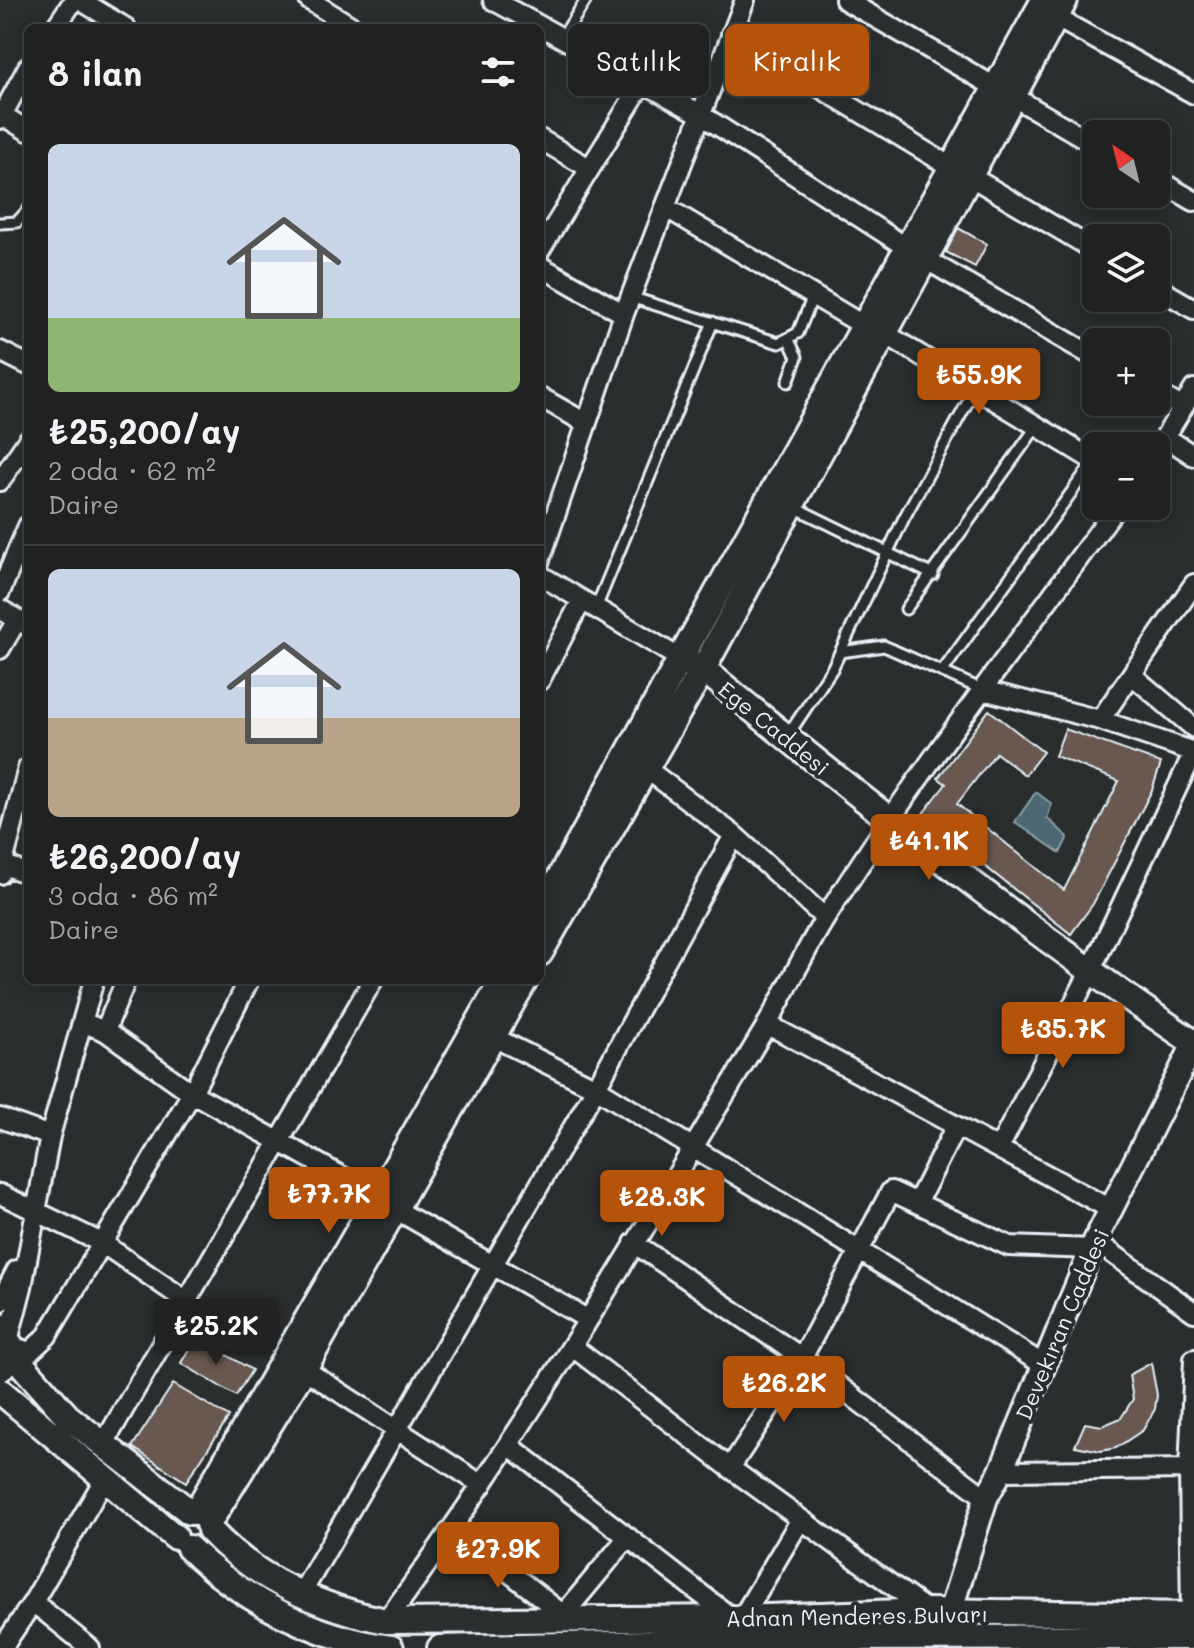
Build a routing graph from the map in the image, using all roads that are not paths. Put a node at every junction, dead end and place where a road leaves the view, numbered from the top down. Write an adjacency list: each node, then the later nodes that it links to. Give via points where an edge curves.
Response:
1 (77, 0): 9 (street); 10 (street)
2 (309, 0): 8 (street)
3 (493, 0): 11 (street)
4 (586, 0): 14 (lane)
5 (745, 0): 12 (street)
6 (845, 0): 18 (street)
7 (1046, 5): 18 (main road); 19 (street)
8 (330, 14)
9 (58, 24)
10 (119, 24)
11 (537, 24)
12 (735, 24)
13 (544, 28): 14 (street)
14 (562, 38): 15 (street)
15 (568, 41)
16 (725, 49): 23 (street)
17 (8, 79): 24 (street)
18 (1003, 92): 26 (street); 29 (main road)
19 (1194, 94)
20 (634, 96): 28 (street)
21 (668, 96): 23 (street)
22 (835, 96): 29 (street)
23 (700, 114): 32 (street); 37 (street)
24 (1, 117): 25 (street)
25 (24, 129)
26 (1082, 137)
27 (544, 141): 28 (street)
28 (589, 168): 35 (street)
29 (960, 171): 36 (street); 37 (main road)
30 (1170, 187): 31 (street)
31 (1194, 201)
32 (665, 207): 40 (street); 41 (street)
33 (24, 214): 34 (lane, via 17,222)
34 (0, 223)
35 (544, 243)
36 (1082, 243)
37 (917, 254): 44 (main road); 46 (street)
38 (544, 268): 41 (street)
39 (1170, 295): 42 (street)
40 (813, 296): 44 (street); 45 (lane, via 798,333)
41 (627, 305): 43 (lane); 55 (street)
42 (1194, 309)
43 (713, 322): 45 (lane, via 779,343); 73 (lane)
44 (875, 330): 50 (street); 64 (main road); 79 (main road)
45 (789, 340): 49 (lane, via 797,357)
46 (1082, 350)
47 (0, 351): 48 (street)
48 (24, 363)
49 (788, 382)
50 (975, 389): 56 (street); 68 (lane)
51 (1194, 389): 54 (street)
52 (544, 399): 55 (street)
53 (1170, 400): 54 (street)
54 (1183, 408): 57 (street)
55 (586, 423): 67 (street)
56 (1037, 426): 60 (street); 69 (lane)
57 (1169, 432)
58 (24, 446): 63 (street)
59 (1170, 448): 61 (street)
60 (1082, 453)
61 (1194, 456)
62 (1082, 479): 81 (lane)
63 (0, 481)
64 (791, 506): 68 (lane); 80 (main road)
65 (1107, 520): 84 (street)
66 (24, 535): 72 (street)
67 (544, 548)
68 (887, 552): 69 (lane); 78 (lane)
69 (933, 575): 75 (lane)
70 (544, 577): 73 (street)
71 (1194, 584): 83 (street)
72 (0, 592)
73 (589, 604): 79 (street); 82 (street)
74 (0, 609): 76 (street)
75 (906, 609)
76 (22, 623): 77 (street)
77 (0, 649)
78 (840, 652): 81 (lane, via 884,646); 87 (lane)
79 (679, 658): 80 (main road, Ege Caddesi); 94 (main road)
80 (703, 669): 87 (main road, Ege Caddesi); 88 (main road)
81 (942, 672): 84 (lane)
82 (544, 674)
83 (1132, 675): 85 (street); 86 (street)
84 (983, 690): 85 (street); 90 (street)
85 (1100, 720): 97 (street, via 1194,752)
86 (1194, 728)
87 (786, 737): 90 (main road, Ege Caddesi)
88 (644, 767): 91 (street); 96 (main road)
89 (24, 783): 92 (street)
90 (888, 821): 95 (street); 97 (main road, Ege Caddesi)
91 (734, 835): 95 (street); 109 (street)
92 (1, 867): 93 (street)
93 (24, 873)
94 (544, 906)
95 (825, 918): 105 (street)
96 (544, 946)
97 (1090, 972): 108 (main road, Ege Caddesi); 115 (street)
98 (93, 984): 104 (street)
99 (124, 984): 106 (street)
100 (247, 984): 110 (street)
101 (371, 984): 114 (street)
102 (501, 984): 118 (main road)
103 (523, 984): 107 (main road)
104 (84, 1023): 106 (street); 113 (street)
105 (767, 1024): 112 (street); 116 (street)
106 (105, 1031): 110 (street)
107 (493, 1037): 109 (street); 118 (main road)
108 (1194, 1044): 120 (street, Devekıran Caddesi)
109 (596, 1088): 116 (street); 126 (street)
110 (192, 1093): 114 (street); 122 (street)
111 (0, 1118): 113 (street)
112 (956, 1126): 115 (street); 119 (street)
113 (50, 1136): 121 (street)
114 (280, 1139): 118 (street); 128 (street)
115 (999, 1148): 120 (street)
116 (691, 1149): 123 (street); 125 (street)
117 (0, 1194): 121 (street)
118 (387, 1203): 126 (street); 136 (main road); 147 (main road)
119 (917, 1203): 124 (street, via 1009,1246); 125 (street, via 891,1191)
120 (1112, 1210): 124 (street, Devekıran Caddesi)
121 (38, 1211): 122 (street); 127 (street); 131 (street)
122 (102, 1243): 128 (street); 131 (street, via 47,1336 30,1352)
123 (634, 1243): 130 (street); 133 (street)
124 (1094, 1245): 129 (street); 135 (street, Devekıran Caddesi)
125 (861, 1253): 133 (street); 135 (street)
126 (492, 1264): 130 (street); 138 (street)
127 (0, 1302)
128 (188, 1302): 139 (street)
129 (1194, 1312)
130 (587, 1319): 132 (street)
131 (6, 1346): 139 (main road, Adnan Menderes Bulvarı, via 67,1416)
132 (573, 1347): 140 (street); 141 (street)
133 (802, 1358): 141 (street); 146 (street)
134 (1194, 1359): 142 (street)
135 (1044, 1365): 143 (street, Devekıran Caddesi)
136 (304, 1369): 138 (street); 147 (main road)
137 (0, 1391): 144 (main road)
138 (393, 1430): 145 (street); 152 (street)
139 (103, 1445): 147 (main road, Adnan Menderes Bulvarı)
140 (510, 1446): 145 (street); 150 (street)
141 (730, 1468): 148 (street)
142 (1191, 1470): 143 (street); 158 (street)
143 (1001, 1471): 146 (street, Devekıran Caddesi)
144 (105, 1478): 151 (main road); 153 (street)
145 (482, 1485): 149 (street)
146 (986, 1498): 154 (street, Devekıran Caddesi)
147 (201, 1519): 151 (main road, via 206,1541); 152 (main road, Adnan Menderes Bulvarı, via 227,1548)
148 (801, 1519): 154 (street); 156 (street)
149 (454, 1529): 155 (street); 157 (street)
150 (628, 1537): 155 (street); 156 (street)
151 (182, 1542): 161 (main road, via 212,1570 270,1607)
152 (301, 1594): 157 (main road, Adnan Menderes Bulvarı, via 344,1613)
153 (33, 1602): 164 (street); 165 (street)
154 (939, 1612): 156 (main road, Adnan Menderes Bulvarı); 158 (main road, Adnan Menderes Bulvarı); 159 (main road)
155 (567, 1617): 156 (main road, Adnan Menderes Bulvarı); 157 (main road, Adnan Menderes Bulvarı)
156 (737, 1618)
157 (386, 1621)
158 (1190, 1630): 159 (main road, Adnan Menderes Bulvarı)
159 (949, 1643): 160 (main road, Adnan Menderes Bulvarı)
160 (710, 1645): 162 (main road, Adnan Menderes Bulvarı)
161 (355, 1646): 166 (main road)
162 (534, 1646): 163 (main road, Adnan Menderes Bulvarı)
163 (502, 1647): 167 (main road, Adnan Menderes Bulvarı)
164 (2, 1648)
165 (90, 1648)
166 (391, 1648)
167 (440, 1648)

